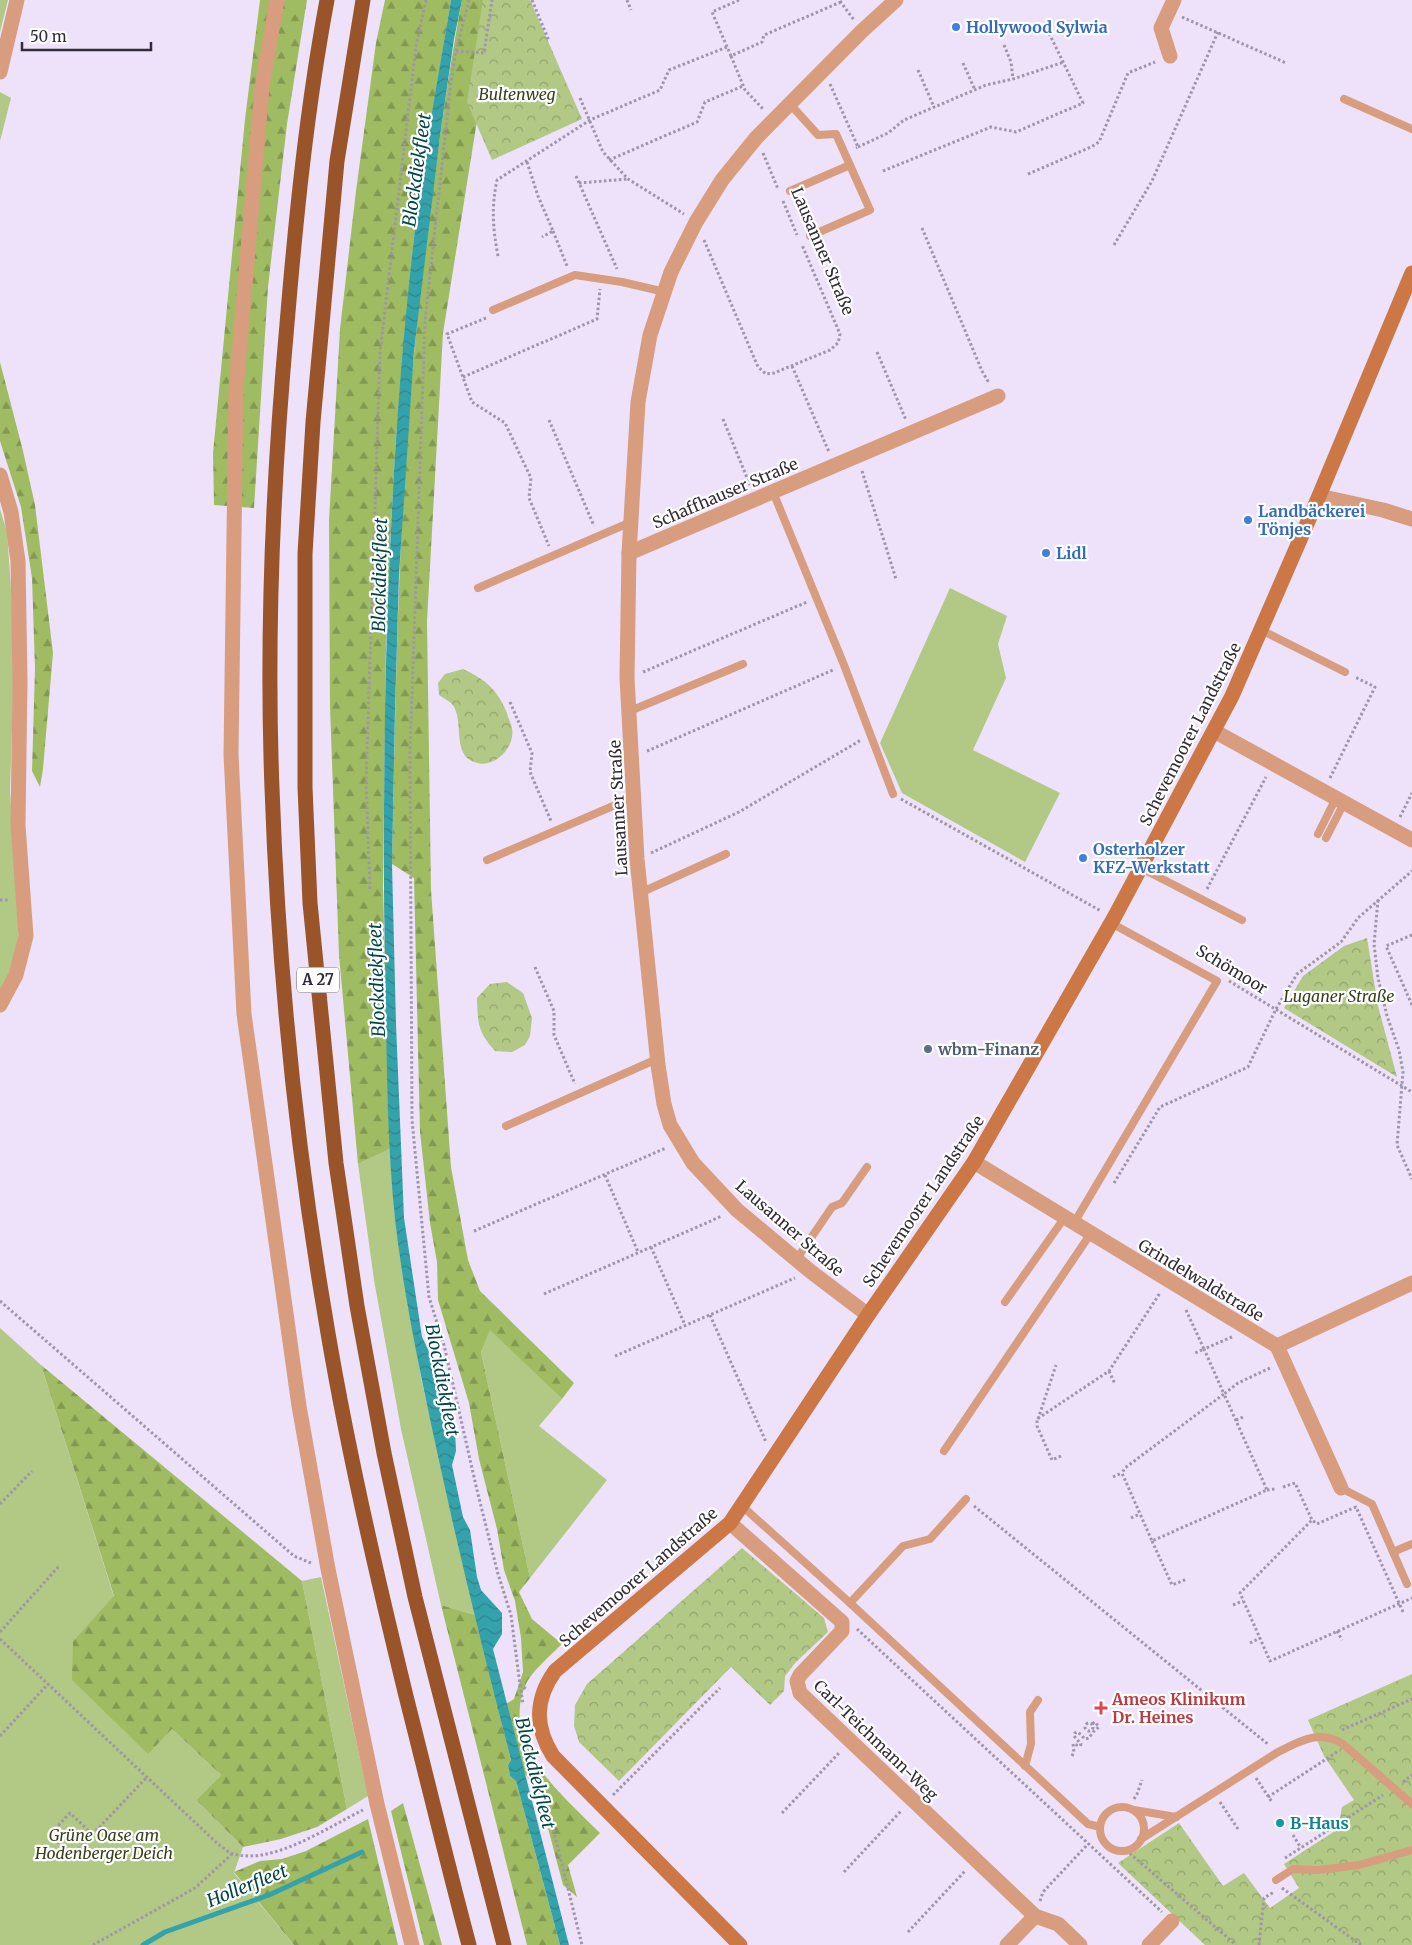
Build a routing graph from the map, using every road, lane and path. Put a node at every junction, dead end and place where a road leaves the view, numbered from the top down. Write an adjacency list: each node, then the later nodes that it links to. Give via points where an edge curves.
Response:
1 (17, 0): 29 (street)
2 (277, 0): 193 (street, via 262,87 236,389 231,754 244,1014 299,1406)
3 (327, 0): 258 (highway, A 27, via 304,149 290,281 272,546 272,787 286,1025 321,1292 351,1453 381,1593)
4 (363, 0): 259 (highway, A 27, via 337,161 313,422 305,554 305,787 310,903 336,1163 357,1306 384,1453 415,1597)
5 (426, 0): 113 (path, via 416,46 380,353 366,782)
6 (468, 0): 21 (path)
7 (492, 0): 21 (path, via 484,53)
8 (532, 0): 18 (path)
9 (627, 0): 14 (path)
10 (739, 0): 20 (path, via 712,12)
11 (896, 0): 16 (street, Lausanner Straße)
12 (840, 1): 16 (path); 22 (path, via 764,35 762,42)
13 (1171, 5): 17 (path); 23 (street, via 1162,28)
14 (631, 10)
15 (1046, 27): 24 (path)
16 (862, 31): 27 (street, Lausanner Straße)
17 (1218, 32): 26 (path); 59 (path, via 1152,181)
18 (549, 42)
19 (1004, 45): 30 (path)
20 (727, 47): 22 (path); 37 (path, via 670,70 660,90)
21 (456, 51): 210 (path, via 425,321 410,752 412,1120 429,1297 444,1345 477,1490 511,1615)
22 (731, 56): 31 (path)
23 (1170, 56): 47 (path, via 1128,73 1099,142)
24 (1064, 62): 30 (path); 46 (path, via 1083,103 1016,132 992,127)
25 (963, 63): 32 (path)
26 (1286, 63)
27 (823, 70): 35 (street, Lausanner Straße); 41 (path)
28 (918, 70): 36 (path)
29 (0, 72)
30 (1013, 79): 32 (path)
31 (743, 86): 38 (path); 43 (path, via 705,102 697,122)
32 (975, 90): 36 (path)
33 (580, 98): 37 (path)
34 (1344, 99): 39 (lane)
35 (790, 104): 38 (street, Lausanner Straße); 42 (lane, via 818,135 836,134)
36 (934, 107): 41 (path)
37 (590, 120): 43 (path, via 603,152); 44 (path)
38 (774, 120): 40 (street, Lausanner Straße)
39 (1412, 129)
40 (756, 138): 52 (path, Lausanner Straße); 54 (street, Lausanner Straße, via 722,180)
41 (858, 147): 42 (path)
42 (845, 153): 45 (lane)
43 (610, 160): 49 (path)
44 (527, 162): 56 (path); 60 (path, via 497,180 492,203)
45 (850, 165): 51 (lane); 57 (lane, via 870,210)
46 (884, 171)
47 (1028, 174)
48 (576, 176): 50 (path)
49 (628, 179): 50 (path); 54 (path)
50 (579, 183): 64 (path)
51 (790, 191)
52 (779, 192)
53 (783, 200): 68 (path, Lausanner Straße, via 840,334 838,343 830,350)
54 (696, 222): 65 (street, Lausanner Straße); 68 (path, Lausanner Straße, via 758,367 766,374)
55 (922, 228): 70 (path, via 982,371)
56 (553, 231): 58 (path); 62 (path)
57 (810, 236)
58 (542, 237)
59 (1114, 245)
60 (498, 256)
61 (1412, 275): 78 (street, Schevemoorer Landstraße)
62 (571, 276): 63 (lane); 66 (lane)
63 (601, 279): 64 (lane); 69 (path, via 597,319)
64 (622, 282): 65 (lane)
65 (664, 292): 81 (street, Lausanner Straße, via 650,335 638,402)
66 (493, 310): 69 (path, via 491,316 447,334)
67 (876, 352): 73 (path)
68 (792, 366): 75 (path)
69 (462, 377): 84 (path, via 472,402 505,423 531,478 529,498)
70 (998, 396): 73 (street, Schaffhauser Straße)
71 (723, 419): 79 (path)
72 (549, 420): 82 (path)
73 (912, 433): 74 (street, Schaffhauser Straße)
74 (857, 456): 75 (street, Schaffhauser Straße); 85 (path)
75 (835, 466): 77 (street, Schaffhauser Straße)
76 (0, 476): 122 (street, via 18,561 18,825 26,936 16,975)
77 (773, 492): 79 (street, Schaffhauser Straße); 87 (lane)
78 (1319, 496): 80 (street); 88 (street, Schevemoorer Landstraße)
79 (756, 499): 83 (street, Schaffhauser Straße)
80 (1412, 519)
81 (631, 522): 82 (lane); 83 (street, Lausanner Straße)
82 (598, 536): 84 (lane)
83 (629, 553): 92 (street, Lausanner Straße)
84 (553, 555): 86 (lane)
85 (896, 579)
86 (478, 588)
87 (817, 598): 90 (lane); 92 (path)
88 (1260, 630): 91 (lane); 95 (street, Schevemoorer Landstraße)
89 (744, 664): 94 (lane)
90 (844, 665): 96 (lane); 97 (path)
91 (1346, 672): 101 (path, via 1375,687)
92 (628, 678): 94 (street, Lausanner Straße)
93 (510, 702): 104 (path, via 532,753 530,772)
94 (630, 711): 97 (street, Lausanner Straße)
95 (1214, 731): 98 (street); 111 (street, Schevemoorer Landstraße)
96 (870, 735): 100 (lane); 109 (path, via 739,812)
97 (632, 758): 102 (street, Lausanner Straße)
98 (1273, 764): 101 (street); 115 (path)
99 (1412, 793): 103 (path)
100 (893, 794): 117 (path)
101 (1334, 797): 103 (street); 105 (lane); 106 (lane)
102 (634, 798): 104 (lane); 109 (street, Lausanner Straße)
103 (1393, 830): 107 (street)
104 (555, 831): 110 (lane)
105 (1318, 834)
106 (1326, 838)
107 (1412, 840)
108 (726, 854): 114 (lane)
109 (637, 859): 114 (street, Lausanner Straße)
110 (487, 860)
111 (1141, 868): 115 (lane); 117 (street, Schevemoorer Landstraße)
112 (1412, 871): 116 (path)
113 (370, 889)
114 (640, 893): 125 (street, Lausanner Straße)
115 (1202, 899): 118 (lane)
116 (1378, 899): 124 (path, via 1358,918 1341,942 1297,974); 126 (path, via 1374,944 1378,978 1404,1072)
117 (1113, 920): 131 (street, Schevemoorer Landstraße); 137 (lane, via 1218,981)
118 (1242, 920)
119 (1412, 935): 123 (path, via 1386,946)
120 (535, 967): 128 (path, via 554,1011 554,1036)
121 (1226, 980): 124 (path, Schömoor)
122 (0, 1005)
123 (1412, 1005)
124 (1276, 1009): 126 (path, Schömoor); 135 (path, via 1248,1067 1160,1107)
125 (657, 1059): 128 (lane); 130 (street, Lausanner Straße, via 664,1104)
126 (1402, 1086): 127 (path, Schömoor); 134 (path, via 1397,1145)
127 (1412, 1092)
128 (579, 1094): 129 (lane)
129 (506, 1126)
130 (680, 1142): 133 (path); 136 (street, Lausanner Straße, via 693,1163)
131 (974, 1162): 137 (street, Grindelwaldstraße); 151 (street, Schevemoorer Landstraße)
132 (867, 1167): 142 (lane, via 842,1202 832,1207)
133 (605, 1175): 138 (path); 141 (path)
134 (1412, 1179)
135 (1110, 1189)
136 (737, 1210): 140 (path); 142 (street, Lausanner Straße)
137 (1070, 1220): 139 (street, Grindelwaldstraße); 148 (lane)
138 (474, 1231)
139 (1091, 1233): 144 (street, Grindelwaldstraße); 166 (lane)
140 (651, 1247): 141 (path); 152 (path)
141 (638, 1252): 146 (path)
142 (796, 1260): 143 (street, Lausanner Straße)
143 (810, 1271): 150 (path); 151 (street, Lausanner Straße)
144 (1168, 1280): 153 (street, Grindelwaldstraße); 160 (path)
145 (1412, 1283): 154 (street)
146 (544, 1294)
147 (0, 1301): 193 (path, via 294,1556)
148 (1005, 1302)
149 (1186, 1308): 155 (path)
150 (710, 1314): 152 (path); 168 (path)
151 (868, 1315): 168 (street, Schevemoorer Landstraße)
152 (685, 1325): 157 (path)
153 (1249, 1329): 154 (street, Grindelwaldstraße); 155 (path)
154 (1277, 1346): 158 (street)
155 (1204, 1349): 156 (path); 162 (path)
156 (1193, 1354)
157 (615, 1356)
158 (1284, 1362): 162 (path, via 1238,1383); 176 (street)
159 (1056, 1365): 164 (path)
160 (1109, 1371): 161 (path); 164 (path)
161 (1115, 1384)
162 (1224, 1394): 165 (path); 172 (path, via 1124,1468)
163 (1243, 1417): 165 (path)
164 (1037, 1419): 167 (path, via 1052,1460)
165 (1236, 1420): 170 (path)
166 (944, 1451)
167 (1062, 1456)
168 (773, 1458): 182 (street, Schevemoorer Landstraße)
169 (1265, 1467): 170 (path)
170 (1258, 1470): 177 (path)
171 (32, 1471): 181 (path)
172 (1122, 1473): 173 (path); 184 (path)
173 (1113, 1477)
174 (1284, 1487): 187 (path, via 1295,1483)
175 (1275, 1488): 177 (path)
176 (1341, 1488): 191 (lane, via 1372,1504)
177 (1267, 1490): 178 (path)
178 (1255, 1495): 180 (path); 183 (path)
179 (966, 1499): 198 (lane, via 930,1539 903,1546); 222 (path)
180 (1258, 1501)
181 (0, 1504)
182 (742, 1506): 188 (street, Schevemoorer Landstraße); 198 (lane)
183 (1224, 1509): 185 (path); 189 (path)
184 (1140, 1514): 186 (path); 189 (path)
185 (1227, 1515)
186 (1131, 1518)
187 (1312, 1520): 197 (path, via 1240,1593); 199 (path, via 1316,1524 1356,1507)
188 (730, 1523): 202 (street, via 838,1617); 212 (street, Schevemoorer Landstraße, via 555,1671)
189 (1152, 1541): 194 (path, via 1172,1585)
190 (1412, 1544): 191 (lane)
191 (1393, 1552): 195 (lane)
192 (60, 1565): 204 (path)
193 (328, 1569): 233 (street)
194 (1187, 1578)
195 (1407, 1584)
196 (1412, 1598): 199 (path)
197 (1243, 1601): 200 (path); 205 (path)
198 (850, 1603): 224 (lane)
199 (1399, 1603): 201 (path); 203 (path)
200 (1233, 1605)
201 (1403, 1612)
202 (843, 1626): 219 (street, Carl-Teichmann-Weg, via 797,1681 800,1693); 244 (path, via 851,1624)
203 (1337, 1631): 205 (path, via 1270,1661); 207 (path)
204 (0, 1632)
205 (1260, 1638): 208 (path)
206 (0, 1639): 209 (path)
207 (1342, 1640)
208 (1250, 1643)
209 (48, 1684): 217 (path); 226 (path)
210 (520, 1685): 212 (path); 216 (path)
211 (720, 1688): 235 (path)
212 (541, 1699): 235 (street, Schevemoorer Landstraße, via 538,1719 547,1746 560,1764)
213 (1412, 1699): 218 (path)
214 (1038, 1700): 224 (lane, via 1030,1712 1031,1744)
215 (1092, 1724): 223 (path, via 1096,1722 1099,1727 1089,1738 1075,1733 1081,1744 1073,1744)
216 (525, 1735)
217 (0, 1736)
218 (1327, 1737): 221 (lane); 222 (lane, via 1297,1743)
219 (850, 1741): 231 (street, Carl-Teichmann-Weg); 237 (path)
220 (528, 1744): 260 (path, via 542,1780)
221 (1345, 1747): 228 (lane); 230 (path)
222 (1278, 1752): 225 (lane)
223 (1072, 1756)
224 (1025, 1766): 239 (lane, via 1088,1824)
225 (1250, 1770): 229 (lane); 230 (path)
226 (147, 1777): 241 (path); 248 (path)
227 (1142, 1780): 236 (path)
228 (1394, 1788): 234 (lane); 245 (path)
229 (1214, 1793): 238 (lane); 240 (path)
230 (1268, 1797): 232 (path)
231 (912, 1799): 249 (street, Carl-Teichmann-Weg); 251 (path)
232 (1272, 1802)
233 (377, 1804): 248 (path, via 281,1849 254,1857); 257 (street)
234 (1412, 1804)
235 (602, 1806): 261 (street, Schevemoorer Landstraße)
236 (1130, 1809): 238 (lane); 239 (lane, via 1112,1809 1106,1813); 243 (lane, via 1142,1820)
237 (782, 1813)
238 (1176, 1817): 243 (lane)
239 (1100, 1827): 246 (lane, via 1103,1840 1108,1845)
240 (1238, 1829)
241 (92, 1834): 241 (path, via 72,1856 50,1834 70,1813)
242 (1293, 1835): 245 (path)
243 (1141, 1839): 246 (lane)
244 (1088, 1844): 253 (path, via 1044,1892); 254 (path)
245 (1301, 1848): 250 (path)
246 (1126, 1850): 265 (path)
247 (1412, 1850): 252 (lane, via 1358,1865 1294,1869)
248 (232, 1854): 256 (path, via 195,1888)
249 (976, 1860): 253 (street, Carl-Teichmann-Weg); 255 (path)
250 (1282, 1860)
251 (844, 1872)
252 (1276, 1880)
253 (1035, 1916): 262 (street); 263 (street, Carl-Teichmann-Weg, via 1058,1924)
254 (1172, 1921): 264 (street)
255 (908, 1932)
256 (93, 1945)
257 (412, 1945)
258 (469, 1945)
259 (504, 1945)
260 (582, 1945)
261 (740, 1945)
262 (1007, 1945)
263 (1080, 1945)
264 (1149, 1945)
265 (1236, 1945)
266 (1259, 1945): 267 (path, via 1264,1898 1281,1887)
267 (1361, 1945)

